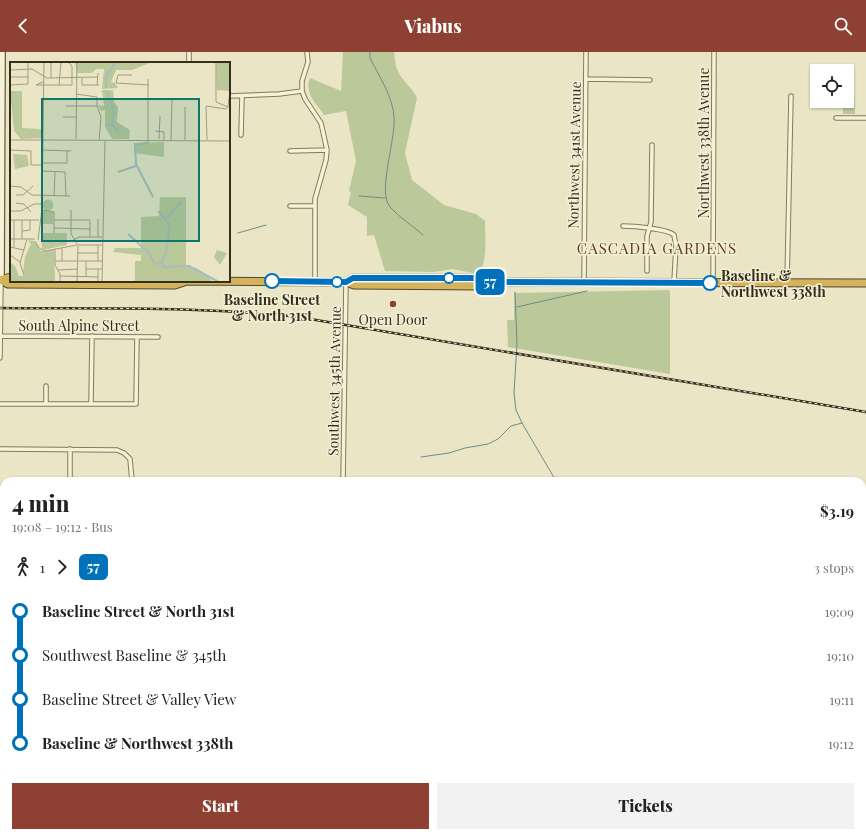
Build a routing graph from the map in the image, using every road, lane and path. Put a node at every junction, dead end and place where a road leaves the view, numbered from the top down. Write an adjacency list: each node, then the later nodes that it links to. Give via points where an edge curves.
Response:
1 (2, 52): 23 (street)
2 (307, 52): 7 (street, via 308,62 302,81)
3 (586, 52): 5 (street, Northwest 341st Avenue)
4 (714, 52): 30 (street, Northwest 338th Avenue)
5 (586, 79): 6 (street); 28 (street, Northwest 341st Avenue)
6 (650, 80)
7 (302, 91): 9 (street); 15 (street, via 321,123)
8 (230, 96): 9 (street)
9 (242, 96): 13 (street)
10 (791, 96): 31 (street)
11 (836, 118): 12 (street)
12 (866, 118)
13 (241, 135)
14 (652, 145): 20 (street)
15 (327, 150): 16 (street); 18 (street)
16 (290, 151)
17 (290, 206): 18 (street)
18 (314, 206): 26 (street)
19 (623, 226): 20 (street)
20 (649, 229): 21 (street); 29 (street, via 674,235)
21 (647, 272)
22 (10, 277): 23 (highway)
23 (0, 280): 25 (highway, via 8,284 175,285); 33 (street)
24 (230, 281): 26 (highway)
25 (184, 282)
26 (315, 282): 27 (highway)
27 (346, 282): 28 (highway, via 353,278 480,278 487,282); 46 (street, Southwest 345th Avenue)
28 (584, 282): 29 (highway)
29 (674, 282): 30 (highway)
30 (713, 283): 31 (highway)
31 (787, 283): 32 (highway)
32 (866, 283)
33 (0, 336): 34 (street, South Alpine Street); 37 (street)
34 (92, 336): 35 (street, South Alpine Street); 41 (street)
35 (137, 337): 36 (street, South Alpine Street); 41 (street, via 136,404)
36 (158, 337)
37 (0, 358)
38 (46, 386): 40 (street)
39 (0, 404): 40 (street)
40 (46, 404): 41 (street)
41 (91, 404)
42 (0, 449): 43 (street)
43 (70, 449): 44 (street); 45 (street, via 121,451 132,462)
44 (70, 477)
45 (132, 477)
46 (343, 477)

